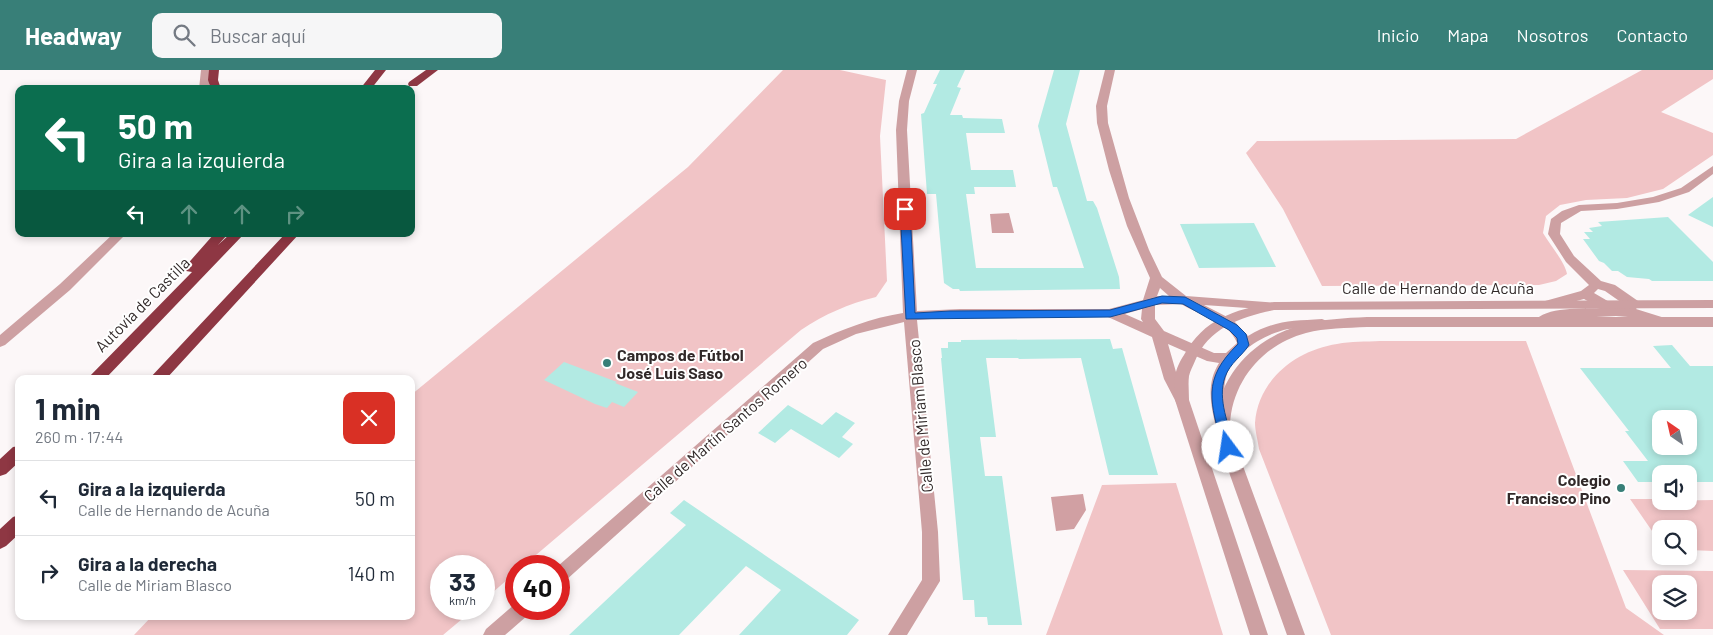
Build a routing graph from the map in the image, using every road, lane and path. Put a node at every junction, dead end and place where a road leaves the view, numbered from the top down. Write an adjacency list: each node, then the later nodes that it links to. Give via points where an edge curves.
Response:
1 (206, 70): 8 (street)
2 (214, 70): 9 (highway)
3 (381, 70): 10 (highway)
4 (422, 70): 11 (highway)
5 (432, 70): 12 (highway)
6 (912, 70): 29 (street, Calle de Miriam Blasco, via 904,93 900,139)
7 (1110, 70): 18 (street, via 1100,112 1115,172 1142,251)
8 (204, 85)
9 (215, 85)
10 (368, 85)
11 (412, 85)
12 (412, 85)
13 (1713, 169): 19 (street, via 1685,190 1655,200 1579,208 1555,222 1554,234 1558,244)
14 (117, 237): 36 (street, via 65,287)
15 (218, 237): 40 (highway, via 129,331)
16 (234, 237): 40 (highway, Autovía de Castilla)
17 (289, 237): 41 (highway)
18 (1156, 279): 20 (street); 21 (street)
19 (1591, 289): 22 (street); 23 (street, Calle de Hernando de Acuña); 24 (street, via 1610,288)
20 (1185, 301): 21 (street, Calle de Hernando de Acuña); 26 (street, Calle de Hernando de Acuña); 30 (street, Calle de Hernando de Acuña)
21 (1149, 303): 28 (street, Calle de Hernando de Acuña); 35 (street, via 1148,319)
22 (1550, 304): 23 (street, Calle de Hernando de Acuña); 26 (street, Calle de Hernando de Acuña)
23 (1603, 304): 24 (street, Calle de Hernando de Acuña); 27 (street, Calle de Hernando de Acuña)
24 (1633, 304): 25 (street, Calle de Hernando de Acuña); 27 (street, Calle de Hernando de Acuña, via 1629,309)
25 (1713, 304)
26 (1274, 306): 30 (street, Calle de Hernando de Acuña)
27 (1616, 312): 31 (street, Calle de Hernando de Acuña, via 1555,315); 32 (street, Calle de Hernando de Acuña, via 1641,314)
28 (1110, 313): 29 (street, Calle de Hernando de Acuña); 35 (street, Calle de Hernando de Acuña)
29 (910, 317): 47 (street, Calle de Martín Santos Romero, via 860,326 818,346); 50 (street, Calle de Miriam Blasco, via 930,532 931,580)
30 (1223, 320): 37 (street, Calle de Hernando de Acuña, via 1242,336); 38 (street, Calle de Hernando de Acuña)
31 (1541, 322): 32 (street, Calle de Hernando de Acuña); 34 (street, Calle de Hernando de Acuña)
32 (1663, 322): 33 (street, Calle de Hernando de Acuña)
33 (1713, 322)
34 (1328, 324): 37 (street, Calle de Hernando de Acuña, via 1285,325); 39 (street, Calle de Hernando de Acuña, via 1281,337)
35 (1158, 334): 38 (street, Calle de Hernando de Acuña); 42 (street, via 1171,378)
36 (0, 342)
37 (1244, 345): 39 (street, Calle de Hernando de Acuña)
38 (1192, 350): 39 (street, Calle de Hernando de Acuña); 42 (street, Calle de Hernando de Acuña, via 1182,375)
39 (1235, 364): 52 (street, via 1223,426)
40 (99, 375)
41 (161, 375)
42 (1182, 400): 51 (street)
43 (15, 456): 44 (highway)
44 (0, 470)
45 (15, 526): 46 (highway)
46 (0, 541)
47 (570, 566)
48 (509, 620): 49 (street)
49 (492, 635)
50 (897, 635)
51 (1259, 635)
52 (1296, 635)

